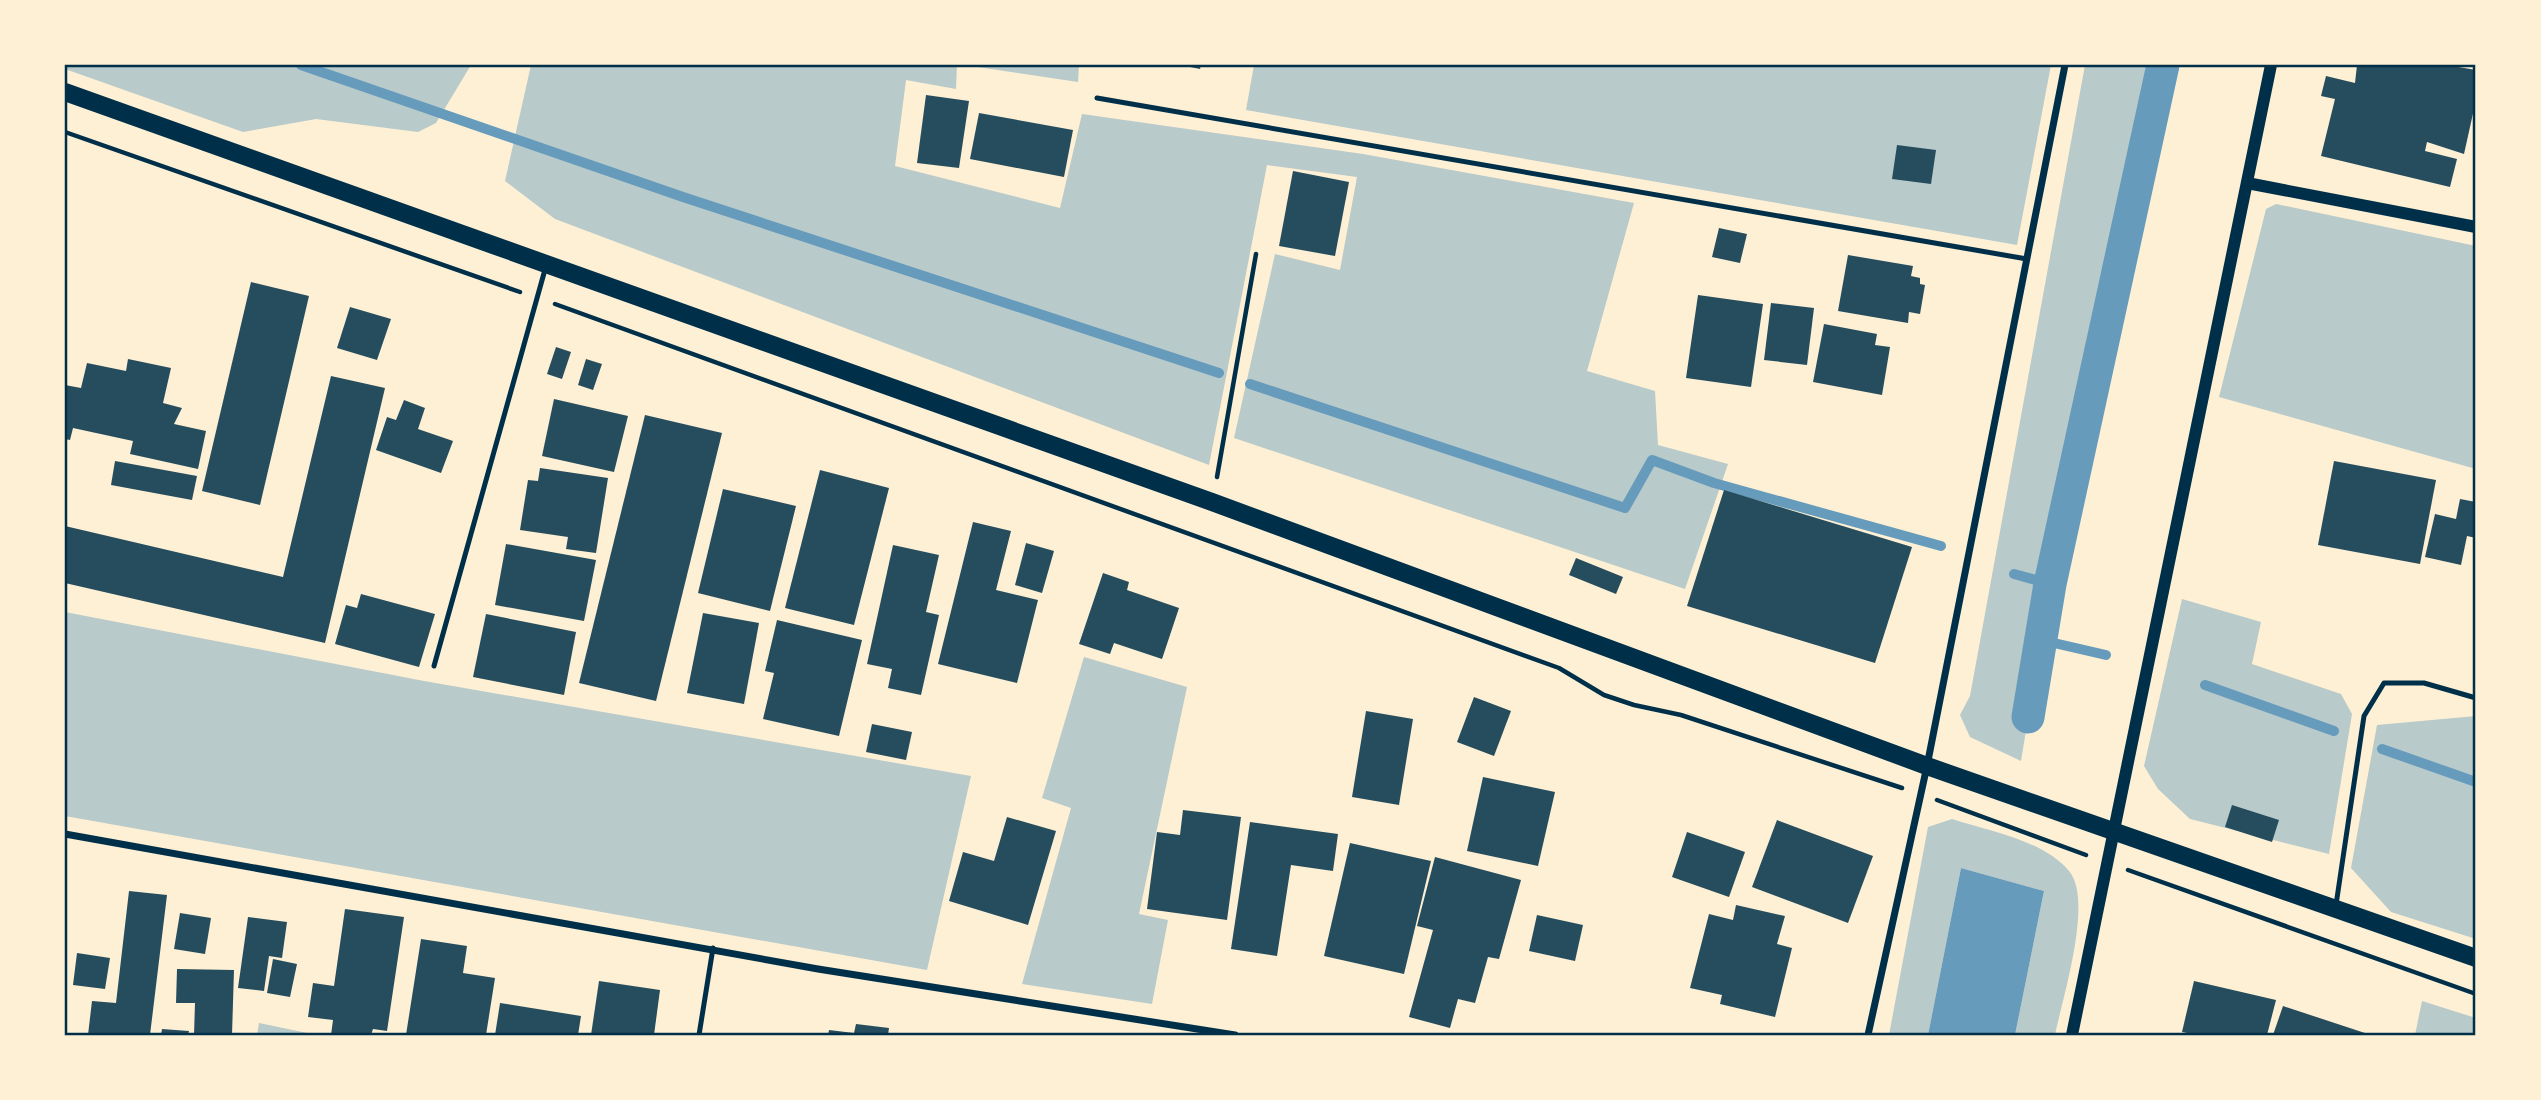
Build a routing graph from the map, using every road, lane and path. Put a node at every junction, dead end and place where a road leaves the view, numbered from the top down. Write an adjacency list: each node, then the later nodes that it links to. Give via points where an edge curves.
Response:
1 (2065, 65): 9 (street)
2 (2271, 65): 6 (street)
3 (65, 92): 10 (main road)
4 (1097, 98): 9 (lane)
5 (65, 132): 11 (path)
6 (2247, 183): 7 (street); 17 (street)
7 (2476, 227)
8 (1256, 254): 12 (path)
9 (2028, 259): 15 (street)
10 (547, 263): 11 (lane); 12 (main road)
11 (537, 298): 13 (lane); 16 (path, via 1559,668 1604,695 1681,715)
12 (1212, 502): 15 (main road)
13 (434, 666)
14 (2476, 698): 20 (lane, via 2424,683 2384,682 2364,716)
15 (1927, 766): 16 (street); 17 (main road)
16 (1921, 794): 19 (path); 26 (street)
17 (2115, 833): 19 (street); 20 (main road)
18 (65, 834): 21 (street)
19 (2108, 863): 23 (path); 27 (street)
20 (2336, 908): 22 (main road)
21 (713, 948): 24 (lane); 25 (street)
22 (2476, 958)
23 (2476, 994)
24 (699, 1035)
25 (1235, 1035)
26 (1868, 1035)
27 (2072, 1035)

